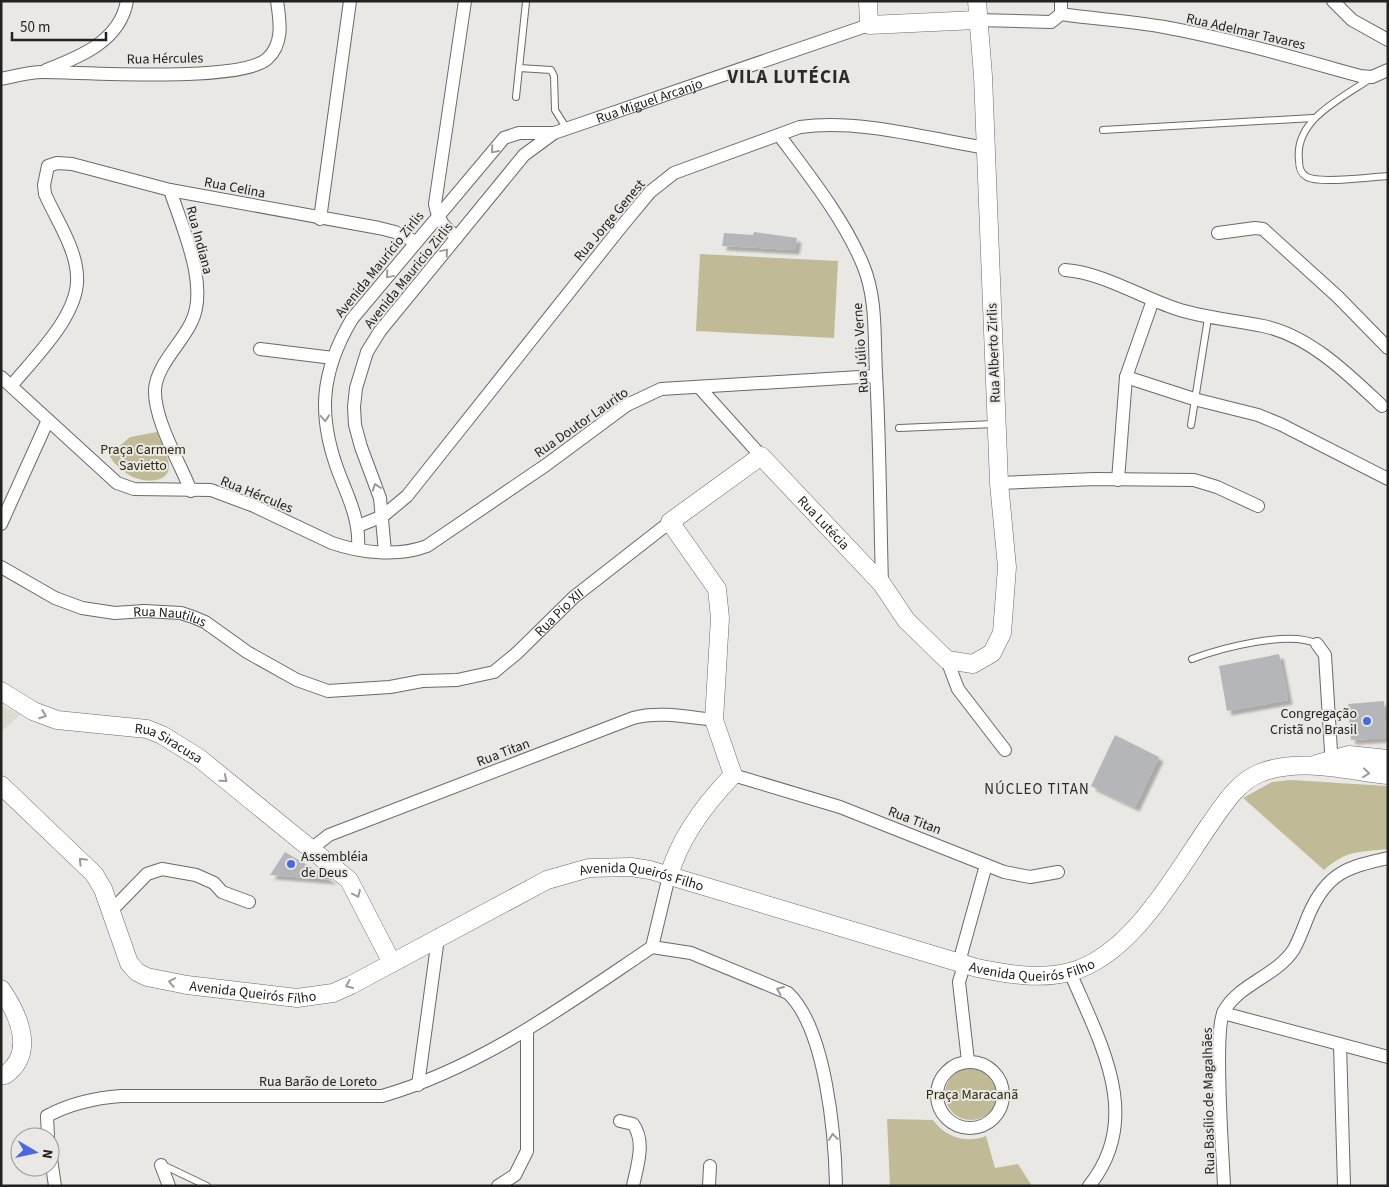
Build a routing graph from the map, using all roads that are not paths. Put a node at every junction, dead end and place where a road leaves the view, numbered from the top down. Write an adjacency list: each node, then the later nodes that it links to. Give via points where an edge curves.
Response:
1 (127, 1): 15 (street, via 124,16 105,40 71,60)
2 (277, 1): 15 (street, Rua Hércules, via 281,23 279,38 267,58 254,66 213,73)
3 (350, 1): 30 (street)
4 (465, 1): 29 (street, via 436,192)
5 (868, 1): 11 (main road)
6 (976, 1): 10 (main road, Rua Alberto Zirlis)
7 (1333, 1): 12 (street, via 1352,20)
8 (526, 2): 13 (lane)
9 (1061, 8): 10 (street, Rua Adelmar Tavares, via 1051,22); 16 (street, Rua Adelmar Tavares, via 1200,34)
10 (977, 20): 11 (main road, Rua Miguel Arcanjo); 25 (main road, Rua Alberto Zirlis)
11 (869, 25): 20 (street, Rua Miguel Arcanjo)
12 (1388, 40)
13 (519, 68): 18 (lane); 20 (lane, via 551,70 555,110)
14 (1388, 70): 16 (street)
15 (40, 72): 17 (street, Rua Hércules)
16 (1372, 78): 19 (lane)
17 (1, 79)
18 (516, 97)
19 (1313, 118): 21 (lane); 27 (lane, via 1300,142 1298,159 1304,175 1320,180)
20 (567, 129): 22 (street, Rua Miguel Arcanjo)
21 (1103, 130)
22 (554, 133): 24 (street); 26 (street, Avenida Mauricio Zirlis)
23 (779, 135): 25 (street, Rua Jorge Genest, via 819,124 854,126); 40 (street, Rua Júlio Verne, via 824,200 863,265 873,305); 57 (street, Rua Jorge Genest, via 674,174 657,185 407,496)
24 (508, 136): 26 (street, via 521,144); 29 (street, Avenida Maurício Zirlis, one-way to 29)
25 (986, 148): 48 (main road, Rua Alberto Zirlis)
26 (524, 155): 32 (street, Avenida Mauricio Zirlis)
27 (1388, 176)
28 (170, 190): 30 (street, Rua Celina); 43 (street, Rua Celina, via 72,164 48,166 44,185 78,276 76,295 69,312); 55 (street, Rua Indiana, via 193,262 198,296 192,322 157,378 155,390 160,417)
29 (437, 216): 32 (street); 33 (street, Avenida Maurício Zirlis)
30 (320, 219): 33 (street, Rua Celina, via 395,232)
31 (1218, 233): 37 (street, via 1263,229)
32 (458, 237): 57 (street, Avenida Mauricio Zirlis, one-way to 32, via 355,425 354,407 360,375 367,352 380,331)
33 (416, 242): 39 (street, Avenida Maurício Zirlis, one-way to 39, via 352,319)
34 (1066, 270): 35 (street, via 1088,274)
35 (1153, 300): 36 (street); 42 (street)
36 (1208, 318): 45 (lane); 46 (street, via 1264,326 1306,344 1348,374)
37 (1388, 348)
38 (260, 349): 39 (street)
39 (333, 358): 60 (street, Avenida Maurício Zirlis, one-way to 60, via 324,400 324,420 332,456)
40 (876, 376): 44 (street, Rua Doutor Laurito); 64 (street, Rua Júlio Verne)
41 (1, 377): 43 (street, Rua Hércules)
42 (1126, 377): 45 (street); 53 (street)
43 (12, 385): 47 (street, Rua Hércules)
44 (699, 387): 51 (street, Rua Lutécia); 62 (street, Rua Doutor Laurito, via 661,389 626,405 546,466 428,546)
45 (1194, 399): 49 (lane); 52 (street, via 1258,415 1280,424)
46 (1382, 406)
47 (48, 420): 55 (street, Rua Hércules, via 117,483 134,489); 59 (street)
48 (996, 424): 50 (lane); 54 (main road, Rua Alberto Zirlis)
49 (1191, 425)
50 (898, 428)
51 (761, 456): 58 (main road, Rua Pio XII); 64 (main road, Rua Lutécia)
52 (1388, 479)
53 (1118, 480): 54 (street); 56 (street, via 1194,480)
54 (998, 483): 67 (main road, Rua Alberto Zirlis, via 1007,567 1002,633 992,653 985,659 973,664)
55 (191, 491): 61 (street, Rua Hércules, via 211,490 228,495 332,543)
56 (1258, 506)
57 (383, 516): 60 (street, Rua Jorge Genest); 62 (street, Avenida Mauricio Zirlis)
58 (670, 522): 69 (street, Rua Pio XII, via 574,597 494,672 457,680); 70 (main road, via 717,589 720,618)
59 (1, 524)
60 (358, 526): 61 (street, Avenida Maurício Zirlis)
61 (358, 549): 62 (street)
62 (384, 552)
63 (1, 567): 69 (street, Rua Nautilus, via 55,598 82,608 114,613 181,613 194,617 297,680)
64 (882, 584): 67 (main road, Rua Lutécia, via 906,620)
65 (1317, 644): 66 (lane, via 1306,639 1281,639 1230,647); 73 (street, via 1325,655)
66 (1192, 659)
67 (947, 660): 71 (street, via 958,689)
68 (1, 691): 77 (main road, Rua Siracusa, one-way to 77, via 33,711 57,720 130,726 162,735 199,758)
69 (328, 691)
70 (714, 720): 74 (main road); 77 (street, Rua Titan, via 645,714 330,835)
71 (1005, 750)
72 (1388, 759): 73 (main road, Avenida Queirós Filho, via 1349,755)
73 (1332, 764): 75 (main road, Avenida Queirós Filho, one-way to 75); 88 (main road, Avenida Queirós Filho, via 1260,773 1242,785 1218,813 1143,919 1102,956)
74 (733, 775): 79 (street, Rua Titan, via 840,807); 81 (main road, via 689,834)
75 (1388, 775)
76 (1, 785): 83 (main road, Avenida Queirós Filho, one-way to 76, via 94,874)
77 (310, 849): 86 (main road, Rua Siracusa, one-way to 86, via 349,880)
78 (1388, 858): 90 (street, Rua Basílio de Magalhães, via 1356,865 1331,879 1315,902 1287,958 1247,986)
79 (986, 865): 80 (street, Rua Titan, via 1030,877); 87 (street, via 961,955)
80 (1058, 872)
81 (669, 876): 84 (main road, Avenida Queirós Filho, via 640,868 589,868 547,880); 85 (street); 87 (main road, Avenida Queirós Filho)
82 (249, 902): 83 (street, via 222,892 214,883 196,875 162,869 146,874)
83 (110, 911): 86 (main road, Avenida Queirós Filho, one-way to 83, via 351,985 297,998 188,985 137,972 129,963)
84 (438, 938): 86 (main road, Avenida Queirós Filho); 96 (street)
85 (652, 947): 91 (street, Rua Barão de Loreto); 106 (street, one-way to 85, via 823,1072 804,1012 797,1002 788,993 691,953)
86 (392, 963)
87 (964, 965): 88 (main road, Avenida Queirós Filho, via 1020,975); 94 (street, via 958,982)
88 (1070, 972): 107 (street, via 1106,1056 1115,1092 1112,1146 1100,1172)
89 (1, 989): 95 (main road, via 19,1021 23,1037 22,1054 14,1069)
90 (1223, 1013): 92 (street); 108 (street, Rua Basílio de Magalhães, via 1219,1040)
91 (527, 1031): 96 (street, Rua Barão de Loreto); 103 (street, via 527,1151 515,1175)
92 (1340, 1044): 93 (street); 109 (street)
93 (1388, 1057)
94 (968, 1061): 94 (street, via 952,1067 941,1078 936,1100 946,1119 966,1128 982,1126 995,1116 1003,1096 996,1075 979,1062)
95 (3, 1075)
96 (418, 1085): 98 (street, Rua Barão de Loreto, via 382,1096 93,1098 47,1116)
97 (620, 1121): 104 (street, via 633,1124 639,1139 640,1157)
98 (48, 1127)
99 (162, 1165): 101 (street); 102 (lane)
100 (710, 1166): 105 (street)
101 (169, 1186)
102 (207, 1186)
103 (498, 1186)
104 (632, 1186)
105 (709, 1186)
106 (836, 1186)
107 (1089, 1186)
108 (1224, 1186)
109 (1344, 1186)

